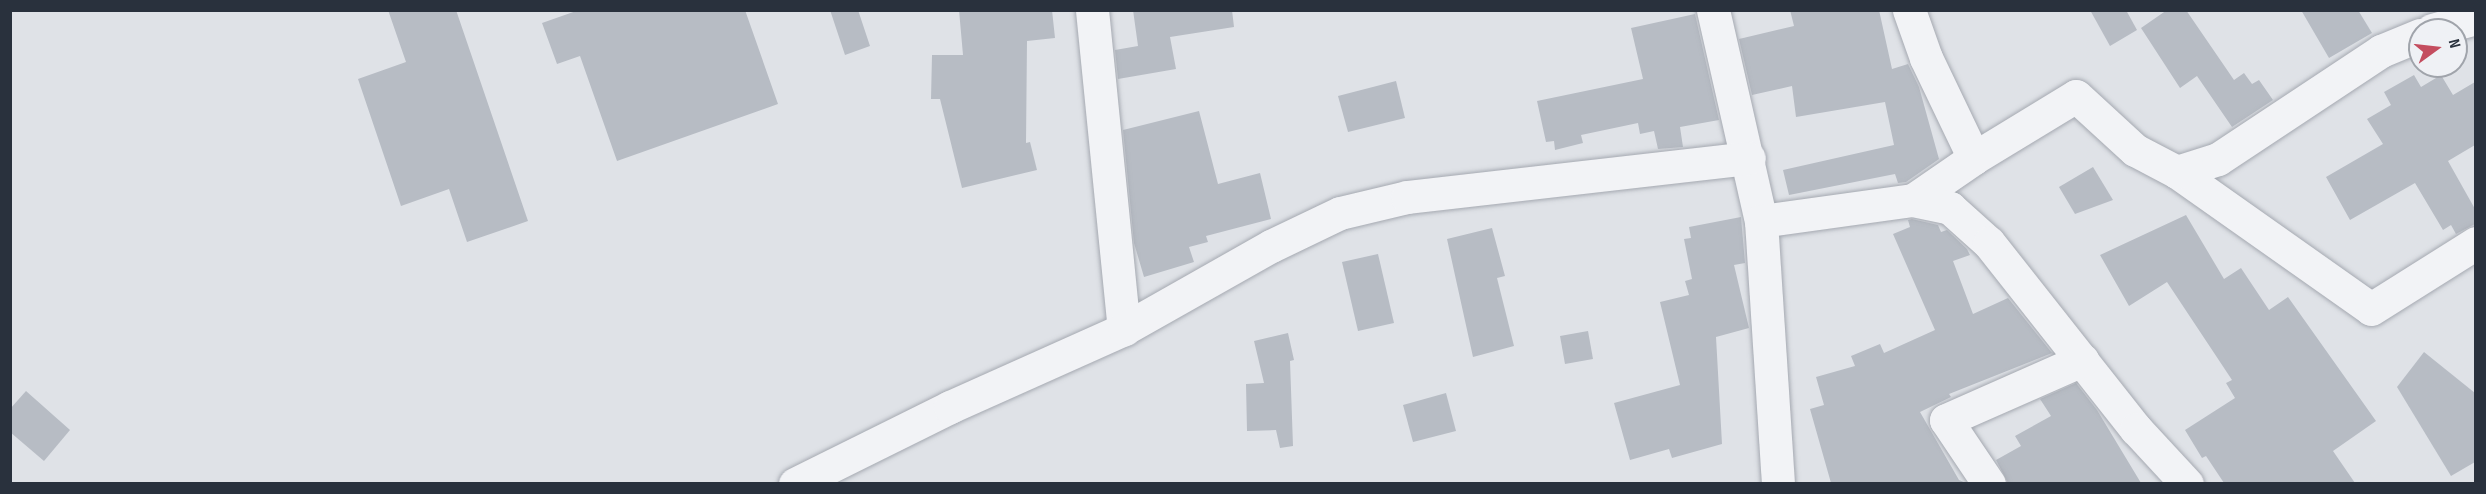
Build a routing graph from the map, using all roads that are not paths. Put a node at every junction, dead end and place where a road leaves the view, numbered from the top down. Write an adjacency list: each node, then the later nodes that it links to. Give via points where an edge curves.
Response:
1 (1092, 10): 11 (street)
2 (1713, 10): 6 (street)
3 (1909, 10): 5 (street, via 1926,58)
4 (2408, 40): 7 (street, via 2381,51 2218,159)
5 (1974, 158): 7 (street, via 2076,96 2135,150); 8 (street)
6 (1749, 159): 9 (street); 11 (street, via 1407,197 1340,213 1271,246)
7 (2177, 172): 10 (street, via 2371,309)
8 (1912, 200): 9 (street); 12 (street, via 1950,208 1989,243)
9 (1761, 220): 14 (street)
10 (2475, 243)
11 (1124, 329): 13 (street, via 950,407)
12 (2082, 360): 15 (street, via 1946,420); 16 (street, via 2136,429)
13 (795, 483)
14 (1778, 483)
15 (1989, 483)
16 (2187, 483)

